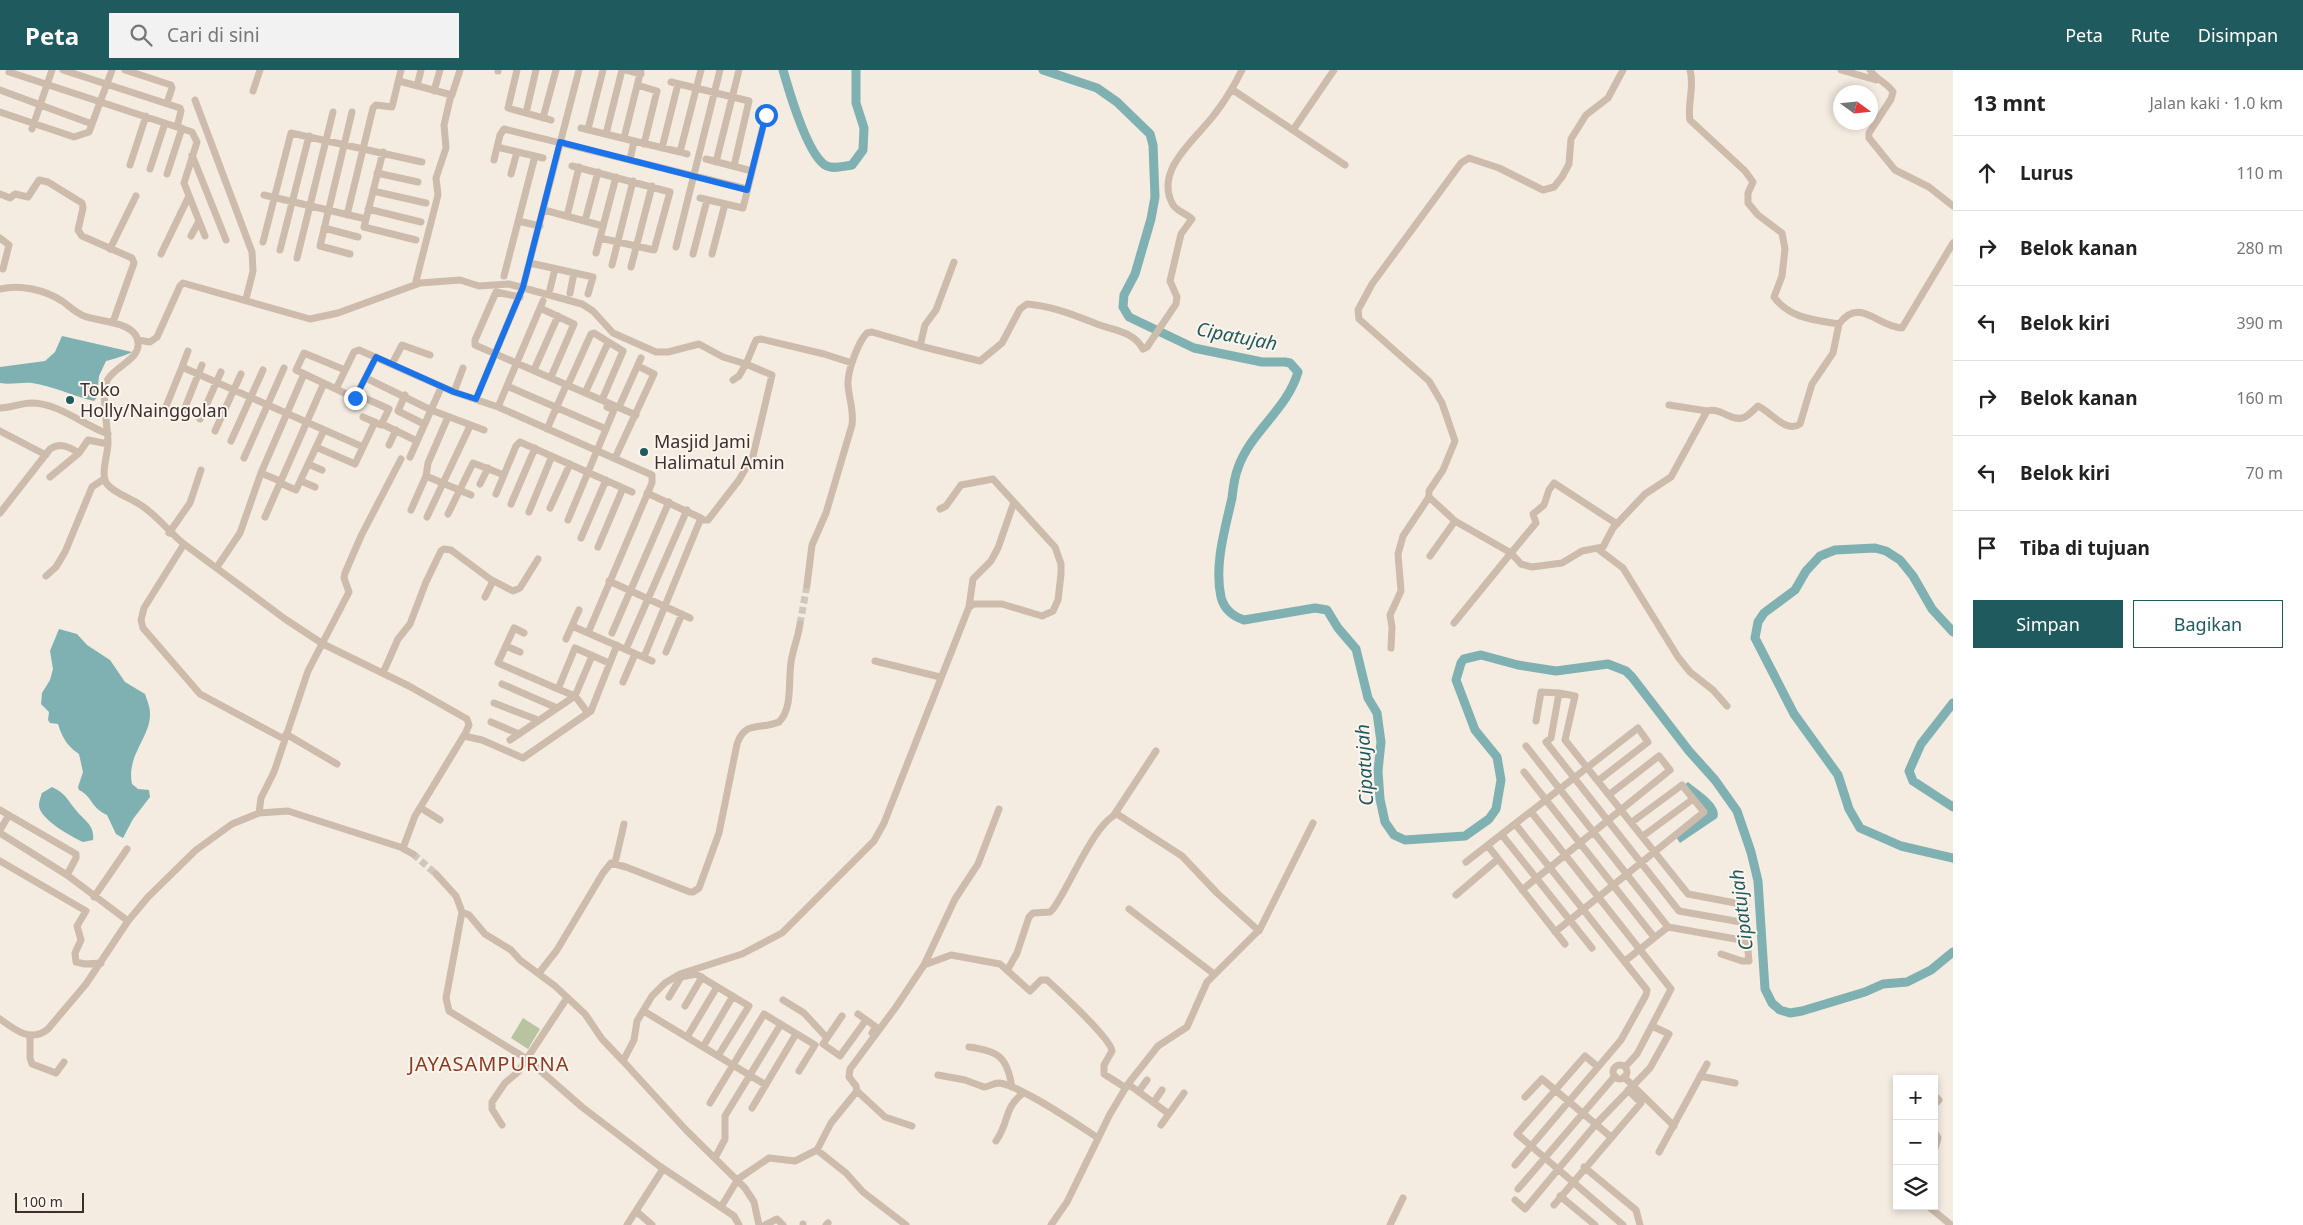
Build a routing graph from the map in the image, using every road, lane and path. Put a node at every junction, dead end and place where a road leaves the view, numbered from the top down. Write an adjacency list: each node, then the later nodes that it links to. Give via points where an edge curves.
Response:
1 (52, 70): 30 (street)
2 (63, 70): 31 (street)
3 (112, 70): 31 (street)
4 (125, 70): 44 (street, via 172,86)
5 (260, 70): 37 (street)
6 (401, 70): 28 (street)
7 (421, 70): 33 (street)
8 (440, 70): 38 (street)
9 (460, 70): 40 (street)
10 (517, 70): 49 (street, via 508,107)
11 (536, 70): 49 (street)
12 (556, 70): 49 (street, via 547,119)
13 (579, 70): 61 (street)
14 (603, 70): 57 (street, via 585,128)
15 (622, 70): 57 (street)
16 (626, 70): 27 (street)
17 (701, 70): 34 (street)
18 (720, 70): 39 (street)
19 (739, 70): 41 (street)
20 (1242, 70): 36 (street)
21 (1334, 70): 56 (street)
22 (1623, 70): 262 (street, via 1608,98 1586,115 1571,140 1569,164 1554,187 1543,190 1499,168 1469,158 1461,163 1402,241 1358,310 1359,319 1429,381 1455,437 1443,470 1429,491)
23 (1690, 70): 155 (street, via 1690,120 1745,171 1753,182 1748,203 1782,233 1785,249 1782,276 1774,298 1794,315)
24 (1841, 70): 29 (street)
25 (1870, 70): 29 (street)
26 (9, 72): 30 (street)
27 (641, 72): 32 (street)
28 (399, 81): 33 (street); 67 (street, via 392,107 374,106)
29 (1880, 82): 103 (street, via 1893,94 1869,138 1895,170 1935,191)
30 (47, 84): 43 (street); 45 (street)
31 (107, 84): 43 (street); 44 (street)
32 (637, 85): 59 (street); 63 (street, via 657,91)
33 (417, 86): 38 (street)
34 (696, 88): 39 (street); 66 (street, via 683,153); 66 (street, via 674,83)
35 (0, 90): 45 (street)
36 (1233, 90): 56 (street); 158 (street, via 1184,150 1172,171 1168,188 1171,201 1174,207 1192,219 1182,231 1170,283 1178,299 1150,345 1143,349 1140,342 1129,335 1074,313 1027,304 1020,309 1002,343 980,361)
37 (253, 91)
38 (434, 91): 40 (street)
39 (714, 92): 41 (street); 87 (street)
40 (451, 95): 145 (street, via 444,125 446,148 436,178 438,195)
41 (732, 96): 77 (street); 80 (street, via 750,103)
42 (195, 100): 152 (street, via 252,252 253,271)
43 (101, 102): 51 (street); 53 (street)
44 (167, 103): 55 (street, via 181,110)
45 (41, 104): 53 (street); 54 (street)
46 (0, 112): 54 (street)
47 (334, 112): 60 (street)
48 (352, 112): 64 (street)
49 (526, 113)
50 (766, 115): 82 (street)
51 (146, 116): 52 (street); 78 (street)
52 (165, 123): 55 (street); 81 (street)
53 (92, 124): 54 (street, via 89,132 74,137)
54 (33, 126)
55 (180, 128): 70 (street, via 192,132 196,140); 85 (street)
56 (1293, 130): 79 (street)
57 (606, 134): 59 (street)
58 (308, 136): 60 (street); 98 (street, via 290,133); 99 (street)
59 (624, 138): 62 (street)
60 (326, 140): 64 (street); 102 (street)
61 (560, 142): 65 (street, via 504,129); 74 (street); 106 (street)
62 (634, 142): 63 (street); 74 (street)
63 (644, 144): 66 (street)
64 (344, 145): 67 (street); 105 (street)
65 (497, 147): 69 (street); 73 (street)
66 (662, 148)
67 (363, 150): 68 (street); 107 (street)
68 (383, 152): 76 (street); 84 (street)
69 (517, 152): 71 (street); 86 (street)
70 (192, 155): 97 (street, via 184,182); 122 (street)
71 (535, 156): 72 (street); 111 (street)
72 (543, 158)
73 (494, 160)
74 (630, 160): 87 (street)
75 (706, 160): 77 (street)
76 (422, 162)
77 (716, 162): 80 (street)
78 (130, 165)
79 (1345, 165)
80 (734, 166): 82 (street)
81 (150, 169)
82 (752, 171): 92 (street)
83 (598, 172): 88 (street); 108 (street, via 576,167); 112 (street)
84 (377, 173): 90 (street); 93 (street)
85 (167, 174)
86 (511, 174)
87 (694, 176): 92 (street); 128 (street)
88 (616, 177): 89 (street); 115 (street)
89 (633, 181): 91 (street); 125 (street)
90 (418, 182)
91 (652, 186): 127 (street); 127 (street, via 670,190 670,194 655,250)
92 (747, 190): 101 (street, via 743,208)
93 (373, 191): 100 (street); 104 (street)
94 (0, 194): 129 (street, via 10,198 15,194 28,197 39,180 48,182 82,203 79,233)
95 (264, 195): 98 (street)
96 (136, 196): 129 (street)
97 (189, 196): 110 (street); 132 (street)
98 (274, 197): 99 (street); 124 (street)
99 (292, 202): 102 (street); 130 (street)
100 (426, 204)
101 (725, 204): 134 (street, via 704,199); 135 (street)
102 (310, 206): 105 (street); 136 (street)
103 (1953, 206)
104 (368, 209): 109 (street); 113 (street)
105 (328, 210): 107 (street); 116 (street)
106 (544, 210): 108 (street); 114 (street)
107 (347, 215): 109 (street)
108 (567, 216): 112 (street)
109 (366, 219): 123 (street, via 365,227)
110 (199, 221): 117 (street); 118 (street)
111 (518, 221): 114 (street); 144 (street)
112 (586, 221): 115 (street)
113 (421, 222)
114 (540, 226): 138 (street)
115 (603, 226): 121 (street)
116 (324, 228): 119 (street); 133 (street, via 320,247)
117 (191, 236)
118 (205, 236)
119 (358, 237)
120 (0, 238): 142 (street, via 9,245)
121 (600, 238): 125 (street); 131 (street)
122 (226, 240)
123 (416, 240)
124 (263, 242)
125 (618, 242): 127 (street); 139 (street)
126 (1953, 243): 155 (street, via 1902,328 1858,312 1845,316)
127 (636, 247): 140 (street)
128 (676, 247)
129 (110, 249): 154 (street, via 132,258 134,263)
130 (280, 250)
131 (596, 253)
132 (161, 254)
133 (350, 254)
134 (693, 254)
135 (712, 254)
136 (297, 258)
137 (954, 262): 158 (street, via 936,310 925,326)
138 (530, 263): 141 (street); 146 (street)
139 (612, 266)
140 (631, 267)
141 (556, 268): 143 (street); 147 (street)
142 (3, 269)
143 (574, 273): 149 (street); 150 (street, via 593,277)
144 (504, 276)
145 (415, 285): 146 (street, via 460,280 479,286 508,284); 152 (street, via 338,313 310,319)
146 (523, 287): 151 (street); 167 (street, via 582,304 614,333 656,352 699,344 723,357)
147 (550, 289)
148 (0, 290): 154 (street, via 40,291 84,316)
149 (570, 293)
150 (588, 294)
151 (520, 297): 161 (street); 161 (street, via 496,292 474,341 475,345)
152 (246, 299): 156 (street, via 184,283 157,337 150,342)
153 (558, 316): 166 (street, via 542,305); 175 (street); 181 (street, via 572,322 574,327)
154 (113, 322): 156 (street, via 128,328)
155 (1838, 324): 207 (street, via 1833,353 1814,379 1803,419 1798,425 1794,427 1783,423 1758,406 1739,419 1718,411)
156 (138, 340): 225 (street, via 136,353 112,374 104,389)
157 (608, 343): 186 (street, via 591,333); 191 (street); 196 (street, via 623,352)
158 (920, 346): 164 (street, via 869,332 862,338)
159 (188, 351): 170 (street)
160 (430, 355): 165 (street, via 402,345)
161 (495, 355): 166 (street); 195 (street)
162 (376, 357): 165 (street); 174 (street, via 356,350); 180 (street)
163 (641, 358): 169 (street)
164 (852, 363): 167 (street, via 761,339 756,340); 291 (street, via 848,384 853,407 852,425 826,513 812,544)
165 (392, 364): 190 (street)
166 (516, 364): 175 (street); 185 (street); 186 (street)
167 (746, 364): 182 (street); 276 (street, via 772,374 753,456 715,513 706,522)
168 (202, 365): 177 (street)
169 (638, 366): 201 (street); 212 (street, via 654,374)
170 (182, 367): 177 (street); 204 (street)
171 (284, 368): 197 (street)
172 (462, 368): 190 (street)
173 (263, 370): 194 (street)
174 (345, 370): 179 (street, via 304,353 296,370); 187 (street)
175 (534, 370): 181 (street)
176 (221, 372): 183 (street)
177 (198, 374): 183 (street); 209 (street)
178 (241, 374): 188 (street)
179 (304, 374): 184 (street); 208 (street)
180 (366, 378): 192 (street); 193 (street)
181 (551, 378): 186 (street)
182 (734, 380)
183 (217, 383): 188 (street); 213 (street)
184 (324, 383): 187 (street); 214 (street)
185 (507, 386): 199 (street); 200 (street)
186 (566, 387): 191 (street); 200 (street); 219 (street, via 614,410)
187 (336, 389): 192 (street, via 355,398)
188 (233, 390): 194 (street); 224 (street)
189 (440, 390): 205 (street)
190 (454, 392): 195 (street)
191 (585, 392): 196 (street)
192 (358, 395): 203 (street)
193 (405, 396): 205 (street); 206 (street)
194 (250, 398): 197 (street); 227 (street)
195 (476, 399): 199 (street)
196 (602, 400): 201 (street)
197 (268, 404): 208 (street); 237 (street)
198 (1670, 405): 207 (street)
199 (498, 406): 218 (street)
200 (557, 407): 218 (street); 219 (street)
201 (619, 407): 212 (street)
202 (0, 408): 225 (street, via 29,403 44,405)
203 (388, 408): 206 (street); 215 (street)
204 (165, 409)
205 (431, 410): 211 (street); 216 (street)
206 (398, 411): 216 (street)
207 (1707, 411): 278 (street, via 1671,476 1646,494)
208 (287, 414): 214 (street); 245 (street)
209 (182, 415)
210 (363, 417): 215 (street)
211 (448, 417): 217 (street); 247 (street, via 428,463)
212 (635, 417): 238 (street)
213 (200, 418)
214 (306, 423): 220 (street); 252 (street)
215 (379, 423): 221 (street); 231 (street)
216 (424, 424): 226 (street)
217 (470, 426): 222 (street); 253 (street)
218 (547, 429): 233 (street)
219 (606, 429): 233 (street)
220 (324, 430): 230 (street); 231 (street)
221 (396, 430): 226 (street); 229 (street)
222 (484, 430)
223 (0, 431): 235 (street)
224 (214, 431)
225 (108, 434): 228 (street)
226 (416, 440): 307 (street, via 356,547 344,576 349,592)
227 (231, 441)
228 (108, 444): 234 (street, via 88,440); 249 (street)
229 (389, 445)
230 (316, 447): 231 (street, via 355,464); 239 (street)
231 (363, 448)
232 (535, 448): 236 (street); 246 (street, via 517,443); 265 (street)
233 (598, 450): 238 (street); 244 (street)
234 (79, 453): 235 (street, via 66,445 59,445); 248 (street)
235 (46, 455): 271 (street)
236 (552, 456): 240 (street); 270 (street)
237 (244, 458)
238 (615, 458): 259 (street, via 652,475)
239 (308, 464): 243 (street); 251 (street)
240 (570, 464): 244 (street); 266 (street)
241 (488, 468): 246 (street); 254 (street); 257 (street, via 472,463)
242 (200, 470): 279 (street, via 190,503)
243 (322, 470)
244 (588, 472): 250 (street); 275 (street)
245 (261, 473): 252 (street); 287 (street, via 240,533)
246 (504, 475): 260 (street)
247 (426, 476): 253 (street); 268 (street)
248 (50, 477)
249 (104, 479): 279 (street, via 112,488 146,508); 288 (street, via 92,487 60,562)
250 (606, 480): 256 (street); 280 (street)
251 (301, 481): 252 (street, via 296,490); 255 (street)
252 (280, 482): 273 (street)
253 (443, 483): 257 (street); 274 (street)
254 (480, 484)
255 (315, 487)
256 (623, 488): 258 (street); 282 (street)
257 (459, 490): 261 (street); 272 (street)
258 (632, 492)
259 (647, 493): 263 (street); 290 (street)
260 (496, 494)
261 (471, 495)
262 (1430, 497): 277 (street); 310 (street, via 1403,536 1398,554 1401,591 1390,615)
263 (669, 502): 269 (street); 292 (street)
264 (1014, 502): 267 (street, via 993,480 987,479 958,487 946,506); 296 (street, via 998,548 991,561 973,579); 296 (street, via 1055,546 1061,574 1055,607 1050,614 1042,616 1002,604 974,604)
265 (511, 504)
266 (550, 508)
267 (940, 509)
268 (411, 510)
269 (687, 510): 276 (street); 294 (street)
270 (529, 512)
271 (0, 513)
272 (448, 514)
273 (265, 517)
274 (427, 517)
275 (568, 520)
276 (701, 520): 295 (street)
277 (1455, 521): 284 (street); 285 (street)
278 (1617, 524): 283 (street); 284 (street, via 1554,483 1544,505 1533,514 1536,523)
279 (169, 533): 281 (street)
280 (581, 538)
281 (184, 544): 287 (street); 336 (street, via 144,608 141,624 200,694)
282 (598, 546)
283 (1598, 549): 284 (street, via 1582,551 1562,563 1532,567 1521,564); 328 (street, via 1623,568 1678,657)
284 (1511, 553): 300 (street)
285 (1430, 556)
286 (538, 558): 289 (street, via 517,591)
287 (217, 567): 307 (street)
288 (46, 576)
289 (493, 581): 293 (street); 320 (street, via 451,550 441,551 410,624 398,639)
290 (609, 581): 292 (street); 304 (street)
291 (807, 585)
292 (630, 591): 294 (street); 305 (street)
293 (485, 597)
294 (648, 598): 295 (street); 311 (street)
295 (665, 606): 298 (street); 316 (street)
296 (969, 607): 321 (street)
297 (579, 610): 302 (street)
298 (682, 614): 299 (street); 313 (street)
299 (690, 618)
300 (1454, 623)
301 (800, 624): 377 (street, via 785,714 779,722 749,728 742,733 719,833 699,888 690,892)
302 (572, 626): 304 (street); 306 (street)
303 (524, 633): 309 (street, via 514,628)
304 (588, 633): 308 (street)
305 (612, 633)
306 (566, 639)
307 (323, 644): 320 (street); 336 (street, via 308,671)
308 (617, 645): 311 (street); 319 (street)
309 (506, 646): 312 (street); 324 (street, via 498,663)
310 (1391, 648)
311 (626, 649): 314 (street)
312 (520, 652)
313 (666, 652)
314 (635, 654): 316 (street); 322 (street)
315 (592, 656): 319 (street); 324 (street, via 575,648); 326 (street)
316 (644, 657): 317 (street)
317 (652, 661)
318 (875, 661): 321 (street)
319 (609, 663): 330 (street)
320 (382, 673): 334 (street, via 467,719)
321 (940, 677): 434 (street, via 884,823 874,841 782,933 742,954 680,974 665,983 652,996 637,1021 634,1040)
322 (623, 682)
323 (502, 684): 329 (street)
324 (558, 689): 326 (street)
325 (1559, 693): 332 (street, via 1541,692); 341 (street, via 1575,696 1565,740); 343 (street, via 1551,738 1546,742)
326 (575, 696): 329 (street); 330 (street)
327 (494, 703): 331 (street)
328 (1727, 706)
329 (557, 708): 331 (street)
330 (588, 713): 334 (street, via 523,758)
331 (538, 720): 335 (street)
332 (1536, 721)
333 (491, 722): 335 (street)
334 (466, 732): 349 (street)
335 (519, 734): 337 (street)
336 (286, 736): 340 (street); 353 (street, via 261,798)
337 (510, 740)
338 (1526, 746): 345 (street)
339 (1156, 751): 356 (street)
340 (337, 764)
341 (1589, 767): 343 (street); 344 (street); 344 (street, via 1638,728 1648,742)
342 (1524, 772): 348 (street)
343 (1574, 779): 345 (street); 358 (street)
344 (1599, 780): 346 (street)
345 (1560, 790): 348 (street); 364 (street)
346 (1610, 794): 350 (street); 350 (street, via 1659,756 1670,770)
347 (1692, 798): 359 (street, via 1682,785); 366 (street); 371 (street, via 1704,812)
348 (1546, 801): 354 (street); 367 (street)
349 (421, 808): 357 (street); 369 (street, via 410,827)
350 (1621, 808): 358 (street); 359 (street)
351 (999, 809): 406 (street, via 978,864 955,898)
352 (0, 810): 355 (street)
353 (259, 813): 369 (street, via 294,812); 393 (street, via 232,824 208,840)
354 (1532, 813): 362 (street); 373 (street)
355 (9, 815): 363 (street); 382 (street, via 76,854)
356 (1114, 815): 396 (street, via 1121,815 1182,856); 407 (street, via 1079,862 1054,909 1033,913 1029,917)
357 (440, 820)
358 (1607, 820): 364 (street); 378 (street)
359 (1632, 822): 366 (street)
360 (624, 824): 377 (street)
361 (1313, 824): 396 (street)
362 (1516, 824): 365 (street); 379 (street)
363 (0, 832): 382 (street)
364 (1593, 832): 367 (street); 381 (street)
365 (1502, 835): 368 (street); 383 (street)
366 (1643, 836): 371 (street)
367 (1580, 843): 373 (street); 384 (street)
368 (1488, 846): 374 (street); 376 (street)
369 (404, 848): 372 (street)
370 (127, 849): 387 (street)
371 (1655, 851): 378 (street); 394 (street, via 1688,894 1746,904)
372 (413, 854)
373 (1565, 855): 379 (street); 388 (street)
374 (1498, 859): 385 (street); 386 (street)
375 (0, 861): 405 (street, via 86,911 77,926 81,940 75,953 76,962)
376 (1466, 862)
377 (615, 863): 408 (street, via 607,867 567,934)
378 (1641, 863): 381 (street); 394 (street, via 1679,911)
379 (1551, 867): 383 (street); 390 (street)
380 (436, 874): 391 (street, via 456,896)
381 (1626, 874): 384 (street); 395 (street)
382 (67, 875): 387 (street)
383 (1536, 879): 385 (street); 392 (street)
384 (1613, 885): 388 (street); 398 (street)
385 (1522, 890): 397 (street)
386 (1456, 894)
387 (94, 897): 393 (street)
388 (1598, 897): 390 (street); 402 (street)
389 (1129, 909): 409 (street)
390 (1584, 909): 392 (street); 404 (street)
391 (462, 912): 408 (street, via 469,915 485,934); 432 (street, via 446,1008)
392 (1570, 920): 397 (street); 401 (street)
393 (128, 921): 405 (street)
394 (1746, 922): 399 (street)
395 (1668, 927): 398 (street); 399 (street)
396 (1259, 931): 409 (street)
397 (1555, 932): 400 (street)
398 (1654, 937): 402 (street)
399 (1747, 941): 403 (street, via 1749,961)
400 (1565, 944)
401 (1592, 948)
402 (1639, 949): 404 (street); 423 (street, via 1671,989)
403 (1721, 954)
404 (1625, 961): 433 (street, via 1645,986 1646,995 1621,1040)
405 (100, 963): 425 (street, via 48,1029)
406 (924, 965): 407 (street, via 951,955 1000,964); 456 (street, via 850,1069 849,1077)
407 (1008, 969): 451 (street, via 1030,991 1042,980 1047,980 1091,1022 1112,1049 1104,1065 1104,1074)
408 (539, 973): 414 (street)
409 (1214, 974): 451 (street, via 1203,989 1187,1027 1158,1046)
410 (702, 977): 411 (street); 413 (street, via 696,974 681,977); 416 (street)
411 (717, 987): 412 (street); 426 (street)
412 (733, 996): 429 (street); 431 (street, via 749,1006)
413 (669, 997)
414 (567, 998): 432 (street); 434 (street, via 585,1014)
415 (783, 1000): 427 (street, via 804,1013)
416 (685, 1006)
417 (647, 1013): 426 (street)
418 (858, 1014): 421 (street)
419 (842, 1016): 427 (street)
420 (0, 1019): 425 (street)
421 (866, 1020): 427 (street, via 840,1056); 436 (street, via 876,1027)
422 (781, 1024): 424 (street); 438 (street, via 764,1014); 444 (street)
423 (1652, 1026): 440 (street, via 1637,1054); 453 (street, via 1669,1034 1650,1068)
424 (796, 1034): 428 (street); 450 (street)
425 (30, 1036): 435 (street, via 32,1064 56,1073)
426 (687, 1037): 429 (street)
427 (825, 1041): 428 (street)
428 (815, 1045): 442 (street)
429 (703, 1047): 431 (street)
430 (969, 1047): 452 (street, via 1000,1056 1009,1068)
431 (718, 1056): 438 (street)
432 (527, 1058): 468 (street, via 492,1102); 482 (street, via 582,1107)
433 (1604, 1059): 439 (street); 441 (street)
434 (623, 1061): 478 (street)
435 (64, 1062)
436 (850, 1063)
437 (1707, 1064): 446 (street)
438 (734, 1066): 444 (street); 463 (street)
439 (1598, 1066): 455 (street, via 1585,1056); 462 (street)
440 (1624, 1067): 441 (street, via 1619,1065); 447 (street)
441 (1615, 1068): 445 (street)
442 (799, 1071)
443 (938, 1075): 452 (street, via 984,1087 997,1083)
444 (750, 1076): 450 (street); 478 (street, via 725,1116 726,1134)
445 (1615, 1076): 447 (street); 466 (street)
446 (1700, 1076): 449 (street); 471 (street)
447 (1624, 1077): 453 (street)
448 (1147, 1080): 457 (street)
449 (1735, 1083)
450 (766, 1085): 464 (street)
451 (1127, 1086): 457 (street); 473 (street)
452 (1012, 1087): 458 (street)
453 (1631, 1088): 467 (street); 471 (street); 472 (street, via 1640,1103)
454 (1162, 1090): 461 (street)
455 (1555, 1090): 460 (street, via 1542,1079); 462 (street); 475 (street, via 1517,1134)
456 (856, 1091): 470 (street, via 885,1117); 476 (street, via 831,1123)
457 (1139, 1092): 461 (street)
458 (1022, 1093): 473 (street); 474 (street, via 1011,1103 1004,1130)
459 (1184, 1093): 465 (street)
460 (1525, 1098)
461 (1154, 1102): 465 (street)
462 (1569, 1102): 466 (street); 475 (street)
463 (710, 1103)
464 (752, 1108)
465 (1169, 1114): 469 (street)
466 (1584, 1114): 467 (street); 479 (street)
467 (1596, 1124): 472 (street); 483 (street)
468 (502, 1125)
469 (1161, 1125)
470 (912, 1126)
471 (1674, 1126): 477 (street)
472 (1611, 1137): 481 (street)
473 (1098, 1138): 502 (street, via 1067,1202)
474 (996, 1141)
475 (1531, 1146): 479 (street); 480 (street)
476 (817, 1150): 484 (street, via 795,1161 769,1158); 501 (street, via 846,1173 862,1192)
477 (1659, 1152)
478 (714, 1157): 484 (street)
479 (1544, 1157): 483 (street); 486 (street)
480 (1515, 1165)
481 (1584, 1167): 485 (street); 506 (street, via 1636,1210)
482 (662, 1169): 491 (street); 493 (street)
483 (1558, 1169): 485 (street); 489 (street, via 1525,1209)
484 (738, 1179): 491 (street); 498 (street, via 754,1202)
485 (1573, 1182): 487 (street); 505 (street)
486 (1518, 1189)
487 (1560, 1196): 490 (street); 504 (street)
488 (1403, 1198): 503 (street)
489 (1515, 1200)
490 (1554, 1205)
491 (721, 1207): 497 (street, via 734,1216)
492 (1933, 1210): 494 (street)
493 (636, 1211): 495 (street); 496 (street)
494 (1952, 1224)
495 (627, 1225)
496 (652, 1225)
497 (739, 1225)
498 (759, 1225)
499 (765, 1225): 500 (street, via 777,1219)
500 (783, 1225)
501 (906, 1225)
502 (1051, 1225)
503 (1390, 1225)
504 (1595, 1225)
505 (1624, 1225)
506 (1640, 1225)

